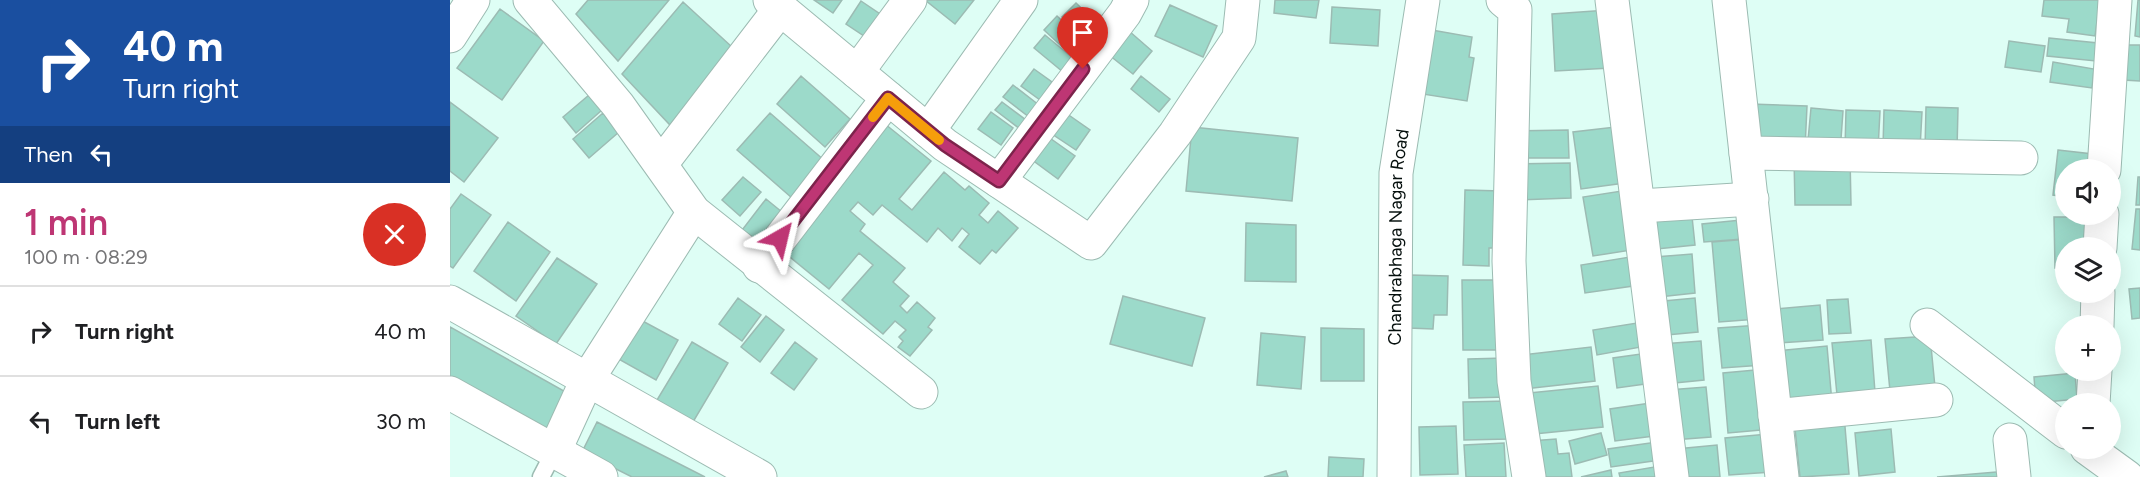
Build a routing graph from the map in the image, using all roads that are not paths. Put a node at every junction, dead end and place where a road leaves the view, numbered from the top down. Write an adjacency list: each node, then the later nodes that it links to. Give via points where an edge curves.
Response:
1 (473, 0): 13 (street)
2 (530, 0): 20 (street, via 618,105)
3 (910, 0): 14 (street)
4 (1021, 0): 16 (street)
5 (1243, 0): 21 (street, via 1239,38 1175,134 1091,243)
6 (1423, 0): 39 (street, Chandrabhaga Nagar Road, via 1396,173)
7 (1503, 0): 40 (street, via 1515,10 1509,272 1514,381)
8 (1612, 0): 23 (street)
9 (1729, 0): 17 (street)
10 (2115, 0): 19 (street)
11 (779, 3): 14 (street); 20 (street)
12 (1121, 4): 21 (street)
13 (450, 36)
14 (857, 72): 15 (street)
15 (888, 98): 16 (street); 25 (street)
16 (928, 131): 21 (street)
17 (1746, 153): 18 (street); 22 (street)
18 (2021, 158)
19 (2105, 159)
20 (661, 164): 24 (street)
21 (999, 181)
22 (1752, 199): 23 (street); 32 (street)
23 (1640, 206): 41 (street)
24 (694, 212): 25 (street); 28 (street)
25 (759, 266): 29 (street)
26 (450, 302): 28 (street)
27 (1927, 325): 33 (street)
28 (587, 380): 36 (street); 38 (street)
29 (921, 392)
30 (450, 393): 36 (street)
31 (1936, 400): 32 (street)
32 (1775, 416): 42 (street)
33 (2055, 424)
34 (2010, 440): 43 (street)
35 (2096, 459): 44 (street)
36 (548, 465): 37 (street)
37 (601, 477)
38 (760, 477)
39 (1394, 477)
40 (1529, 477)
41 (1672, 477)
42 (1782, 477)
43 (2014, 477)
44 (2127, 477)

